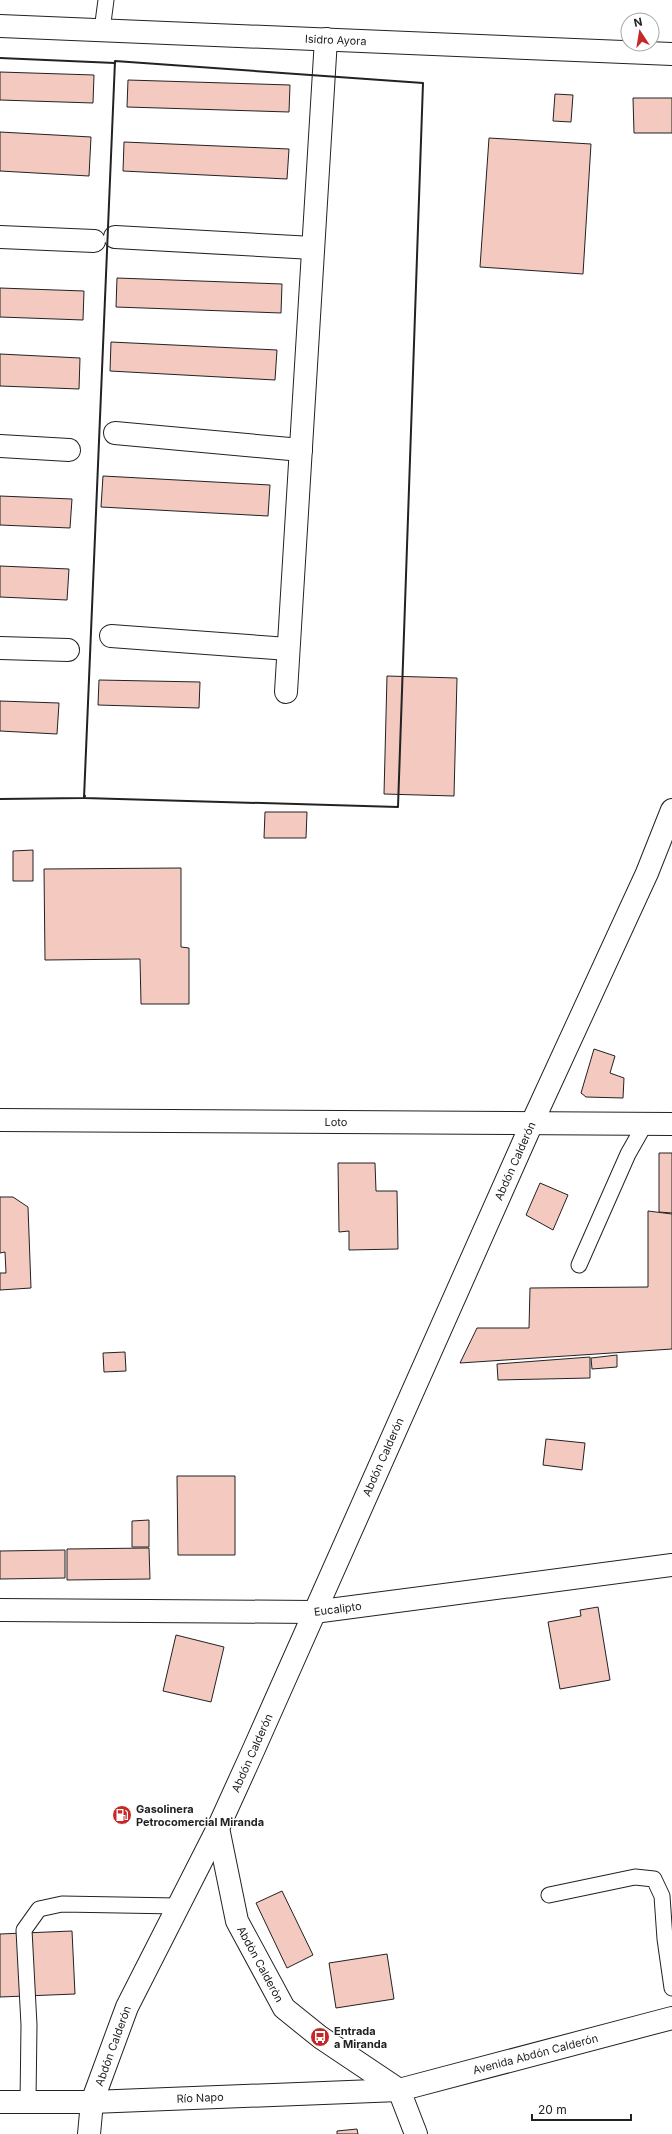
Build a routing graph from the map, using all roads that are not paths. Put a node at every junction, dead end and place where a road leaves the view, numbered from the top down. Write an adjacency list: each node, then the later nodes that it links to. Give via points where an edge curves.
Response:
1 (106, 0): 3 (lane)
2 (0, 26): 3 (street, Isidro Ayora)
3 (102, 30): 4 (street, Isidro Ayora)
4 (326, 39): 5 (street, Isidro Ayora); 7 (street)
5 (672, 54)
6 (0, 237): 7 (street)
7 (313, 248): 11 (street)
8 (115, 433): 11 (street)
9 (0, 446): 10 (street)
10 (69, 450)
11 (301, 450): 14 (street)
12 (111, 636): 14 (street)
13 (0, 648): 15 (street)
14 (288, 649): 16 (street)
15 (68, 650)
16 (286, 692)
17 (672, 810): 19 (street, Abdón Calderón, via 647,873)
18 (0, 1120): 19 (street, Loto)
19 (532, 1123): 20 (street, Loto); 25 (street, Abdón Calderón)
20 (645, 1124): 21 (street, Loto); 22 (lane, via 628,1154)
21 (672, 1124)
22 (579, 1265)
23 (672, 1565): 25 (street, Eucalipto)
24 (0, 1610): 25 (street, Eucalipto)
25 (314, 1612): 26 (street, Abdón Calderón)
26 (218, 1828): 28 (street, Abdón Calderón); 31 (street, Abdòn Calderòn, via 237,1922 284,2008)
27 (549, 1895): 29 (lane, via 635,1877 654,1879 662,1896)
28 (177, 1906): 33 (lane, via 62,1904 39,1909 24,1930); 34 (street, Abdón Calderón, via 127,2007)
29 (672, 1988)
30 (672, 2018): 31 (street, Avenida Abdón Calderón)
31 (399, 2090): 34 (street, Río Napo); 36 (street)
32 (0, 2102): 33 (street, Río Napo)
33 (28, 2102): 34 (street, Río Napo)
34 (92, 2102): 35 (street, Abdón Calderón)
35 (88, 2134)
36 (416, 2134)

